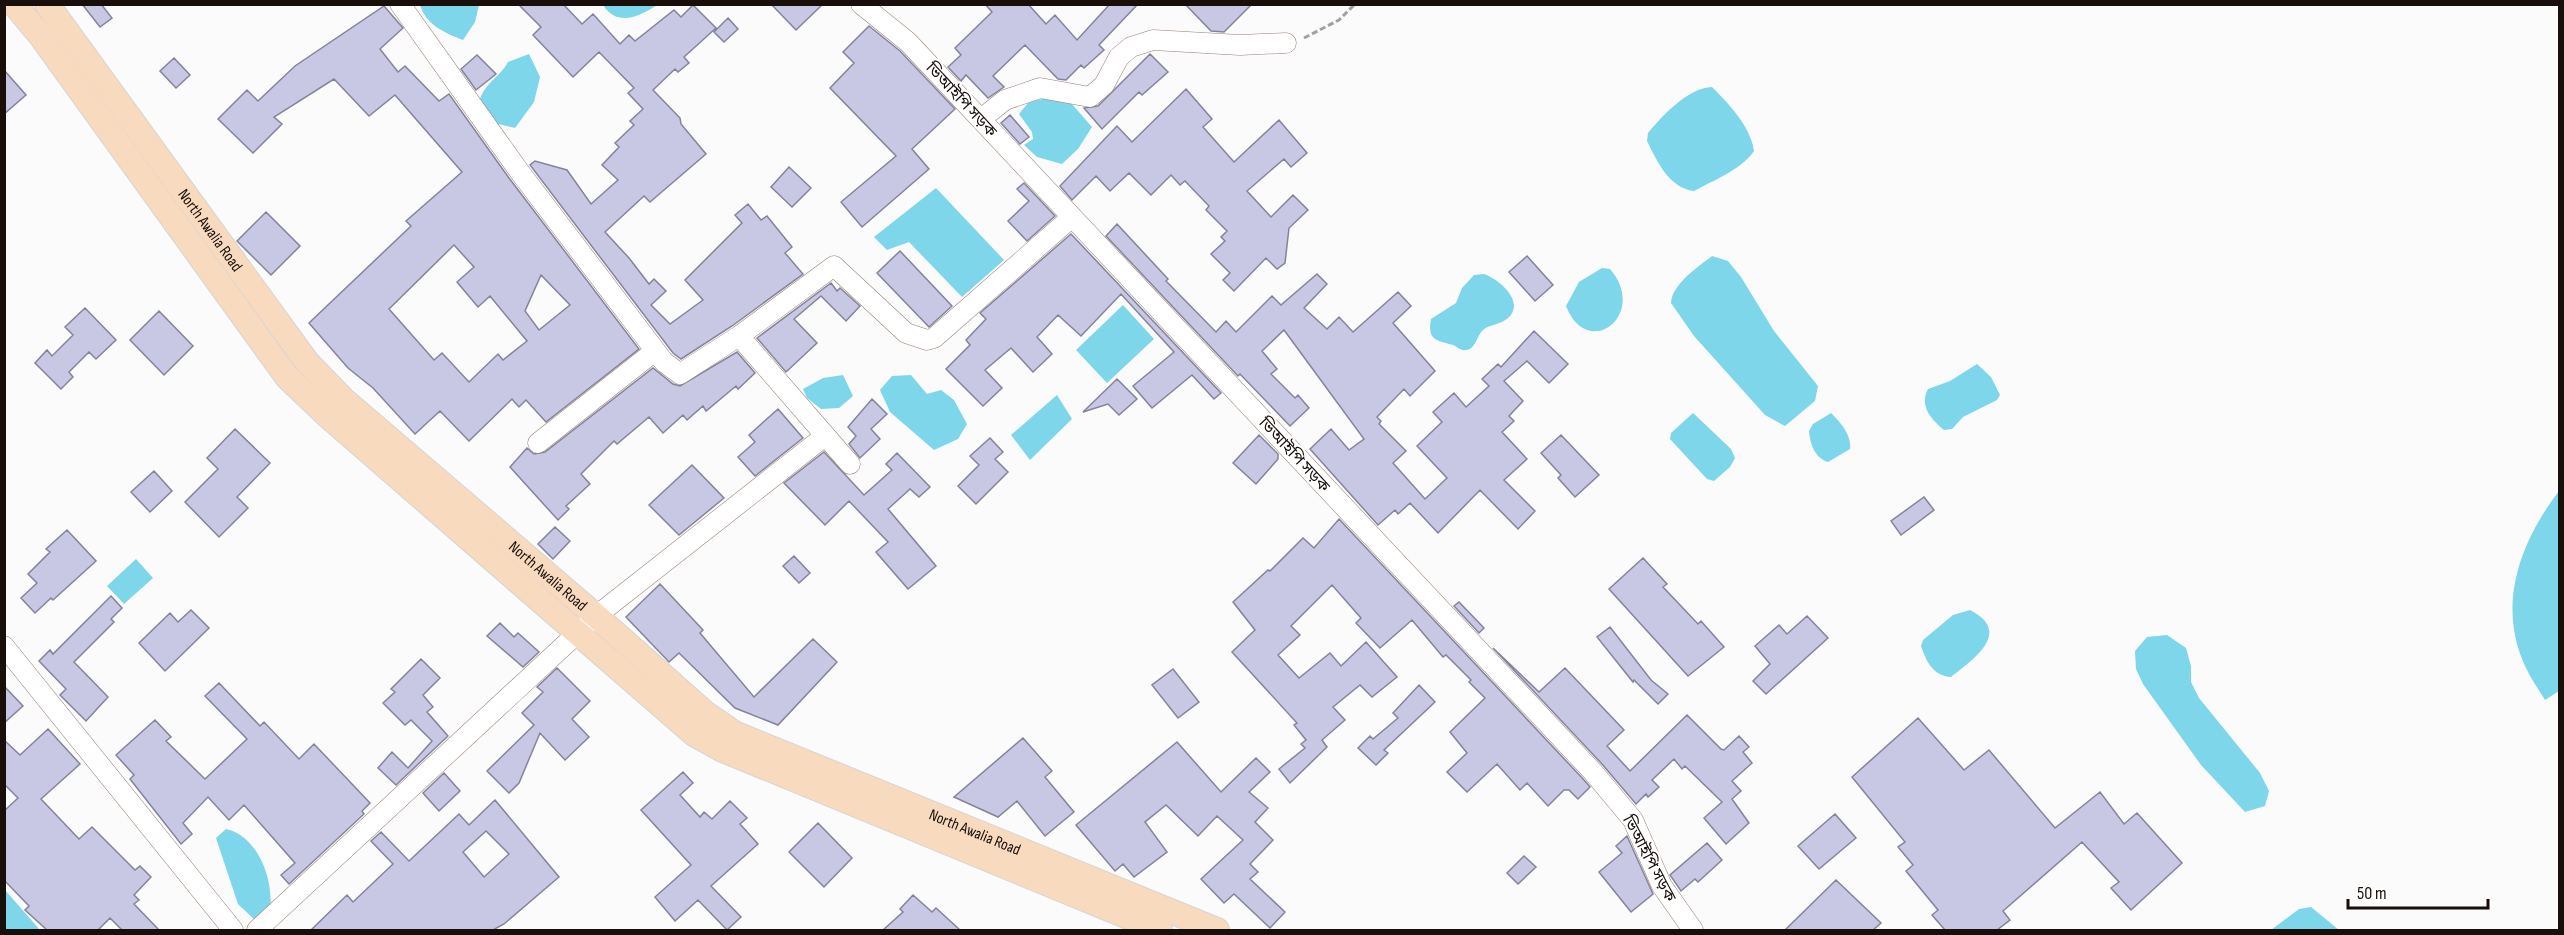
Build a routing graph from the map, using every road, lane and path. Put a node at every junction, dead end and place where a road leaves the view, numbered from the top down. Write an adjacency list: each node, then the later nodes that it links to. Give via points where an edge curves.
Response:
1 (14, 4): 14 (main road, North Awalia Road, via 287,377 329,417)
2 (48, 4): 14 (main road, North Awalia Road, via 307,362)
3 (400, 4): 10 (street, via 519,171)
4 (861, 4): 7 (street, ভিআইপি সড়ক, via 908,42)
5 (1355, 4): 6 (path, via 1339,20)
6 (1286, 43): 7 (street, via 1240,45 1153,40 1131,47 1119,57 1104,85 1090,96 1040,88 1005,100)
7 (981, 119): 8 (street, ভিআইপি সড়ক)
8 (1072, 217): 9 (street, via 934,338 927,340 906,333 834,266); 20 (street, ভিআইপি সড়ক, via 1593,772 1633,820 1662,886)
9 (739, 336): 10 (street, via 680,374); 11 (street)
10 (655, 351): 12 (street)
11 (825, 436): 13 (street); 14 (street)
12 (538, 443)
13 (850, 464)
14 (587, 624): 17 (street); 18 (main road, North Awalia Road, via 694,734 723,750); 19 (main road, North Awalia Road, via 734,733)
15 (4, 646): 16 (street)
16 (233, 930)
17 (257, 930)
18 (1160, 930)
19 (1217, 930)
20 (1693, 930)

